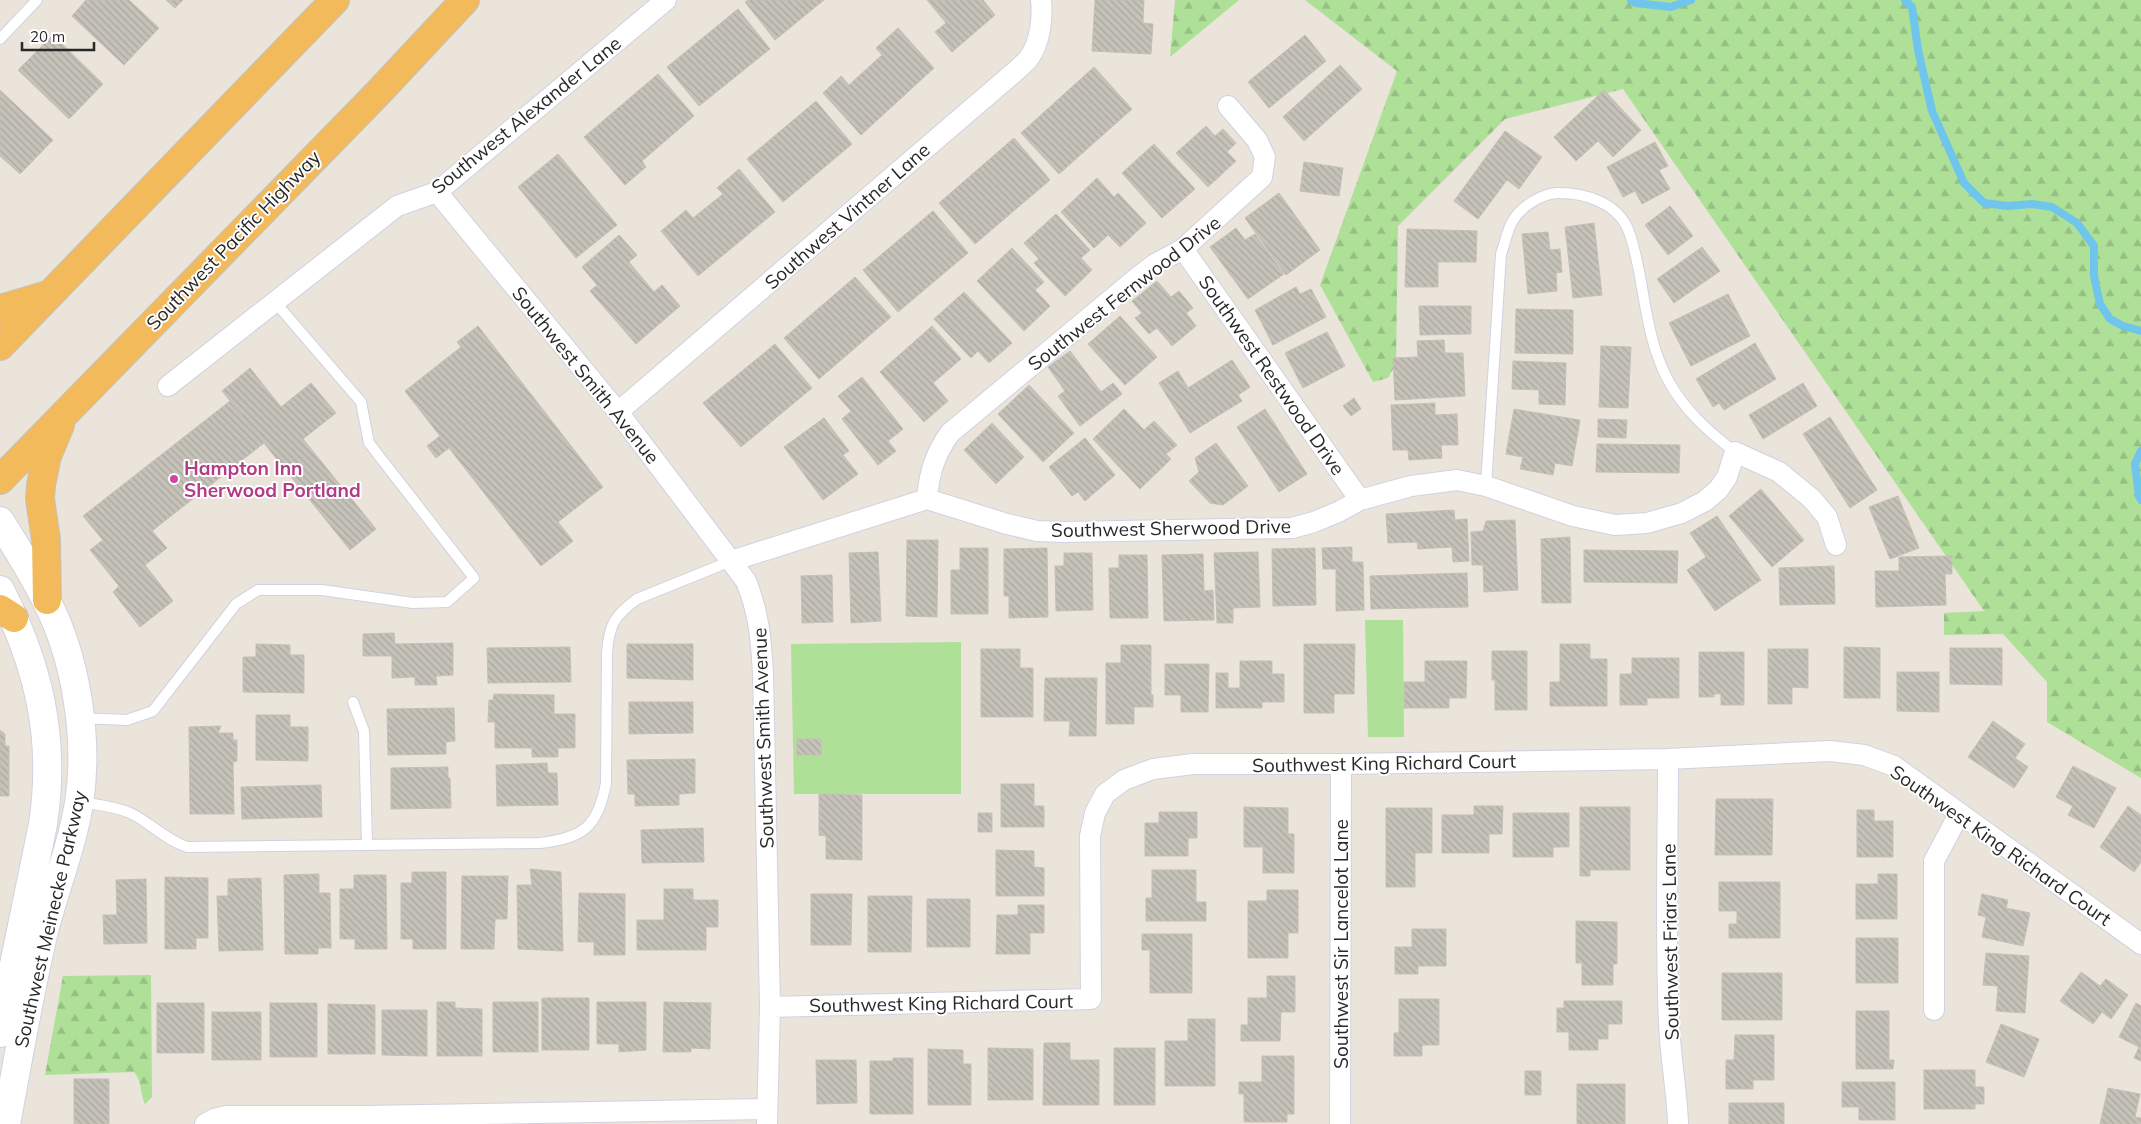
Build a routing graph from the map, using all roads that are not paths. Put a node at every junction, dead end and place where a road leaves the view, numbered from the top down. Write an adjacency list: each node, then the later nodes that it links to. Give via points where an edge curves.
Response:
1 (37, 0): 6 (lane)
2 (334, 0): 10 (highway)
3 (465, 0): 16 (highway, Southwest Pacific Highway)
4 (666, 0): 8 (street, Southwest Alexander Lane)
5 (1041, 0): 15 (street, Southwest Vintner Lane, via 1038,33 1030,57 1018,69)
6 (0, 39)
7 (1228, 106): 9 (street, Southwest Fernwood Drive, via 1257,140 1265,157 1262,177)
8 (437, 192): 11 (street, Southwest Alexander Lane, via 397,206); 15 (street, Southwest Smith Avenue)
9 (1183, 249): 20 (street, Southwest Fernwood Drive, via 1138,277 950,433 932,464); 21 (street, Southwest Restwood Drive)
10 (50, 295): 12 (highway); 13 (highway)
11 (275, 302): 14 (street, Southwest Alexander Lane); 29 (lane, via 361,402 369,443 474,578 447,602 413,603 322,590 258,590 236,604 153,711 127,720)
12 (0, 309)
13 (0, 346)
14 (168, 386)
15 (618, 412): 24 (street, Southwest Smith Avenue)
16 (64, 415): 18 (highway, Southwest Pacific Highway); 26 (highway, via 47,456 40,485 46,540)
17 (1735, 452): 19 (street, Southwest Sherwood Drive, via 1727,477 1705,501 1682,513 1647,523 1614,525 1573,516); 19 (lane, via 1686,408 1668,381 1654,348 1627,226 1613,210 1591,196 1557,193 1531,202 1513,221 1501,254); 23 (street, via 1779,472 1812,498 1827,517)
18 (0, 480)
19 (1486, 486): 21 (street, Southwest Sherwood Drive, via 1457,480 1433,482)
20 (927, 499): 21 (street, Southwest Sherwood Drive, via 1007,524 1064,532 1292,528 1314,522); 24 (street)
21 (1360, 500)
22 (0, 521): 26 (main road, Southwest Meinecke Parkway)
23 (1836, 545)
24 (731, 561): 34 (lane, via 637,599 613,621 607,653 606,783 604,798 589,828 557,841 540,843); 37 (street, Southwest Smith Avenue, via 746,581 760,629)
25 (0, 590): 27 (main road, Southwest Meinecke Parkway)
26 (46, 600): 29 (main road, Southwest Meinecke Parkway, via 74,677)
27 (7, 614): 36 (main road, Southwest Meinecke Parkway, via 39,689 46,727 48,767 43,824)
28 (353, 702): 34 (lane, via 364,732)
29 (80, 718): 32 (main road, Southwest Meinecke Parkway)
30 (1668, 759): 31 (street, Southwest King Richard Court); 33 (street, Southwest King Richard Court, via 1830,751 1864,755 1894,766); 45 (street, Southwest Friars Lane, via 1667,978)
31 (1341, 764): 37 (street, Southwest King Richard Court, via 1193,764 1153,769 1124,780 1105,794 1095,813 1090,836 1091,999); 44 (street, Southwest Sir Lancelot Lane)
32 (79, 802): 34 (lane, via 132,814 162,835 187,847); 42 (main road, Southwest Meinecke Parkway, via 68,853 38,955)
33 (1959, 814): 35 (street, Southwest King Richard Court); 38 (street, via 1934,861)
34 (367, 844)
35 (2141, 944)
36 (7, 960): 39 (main road, Southwest Meinecke Parkway)
37 (770, 1007): 40 (street, Southwest Smith Avenue)
38 (1934, 1010)
39 (0, 1033)
40 (767, 1116): 41 (street)
41 (365, 1120): 43 (street, via 226,1116)
42 (6, 1124)
43 (205, 1124)
44 (1340, 1124)
45 (1678, 1124)

